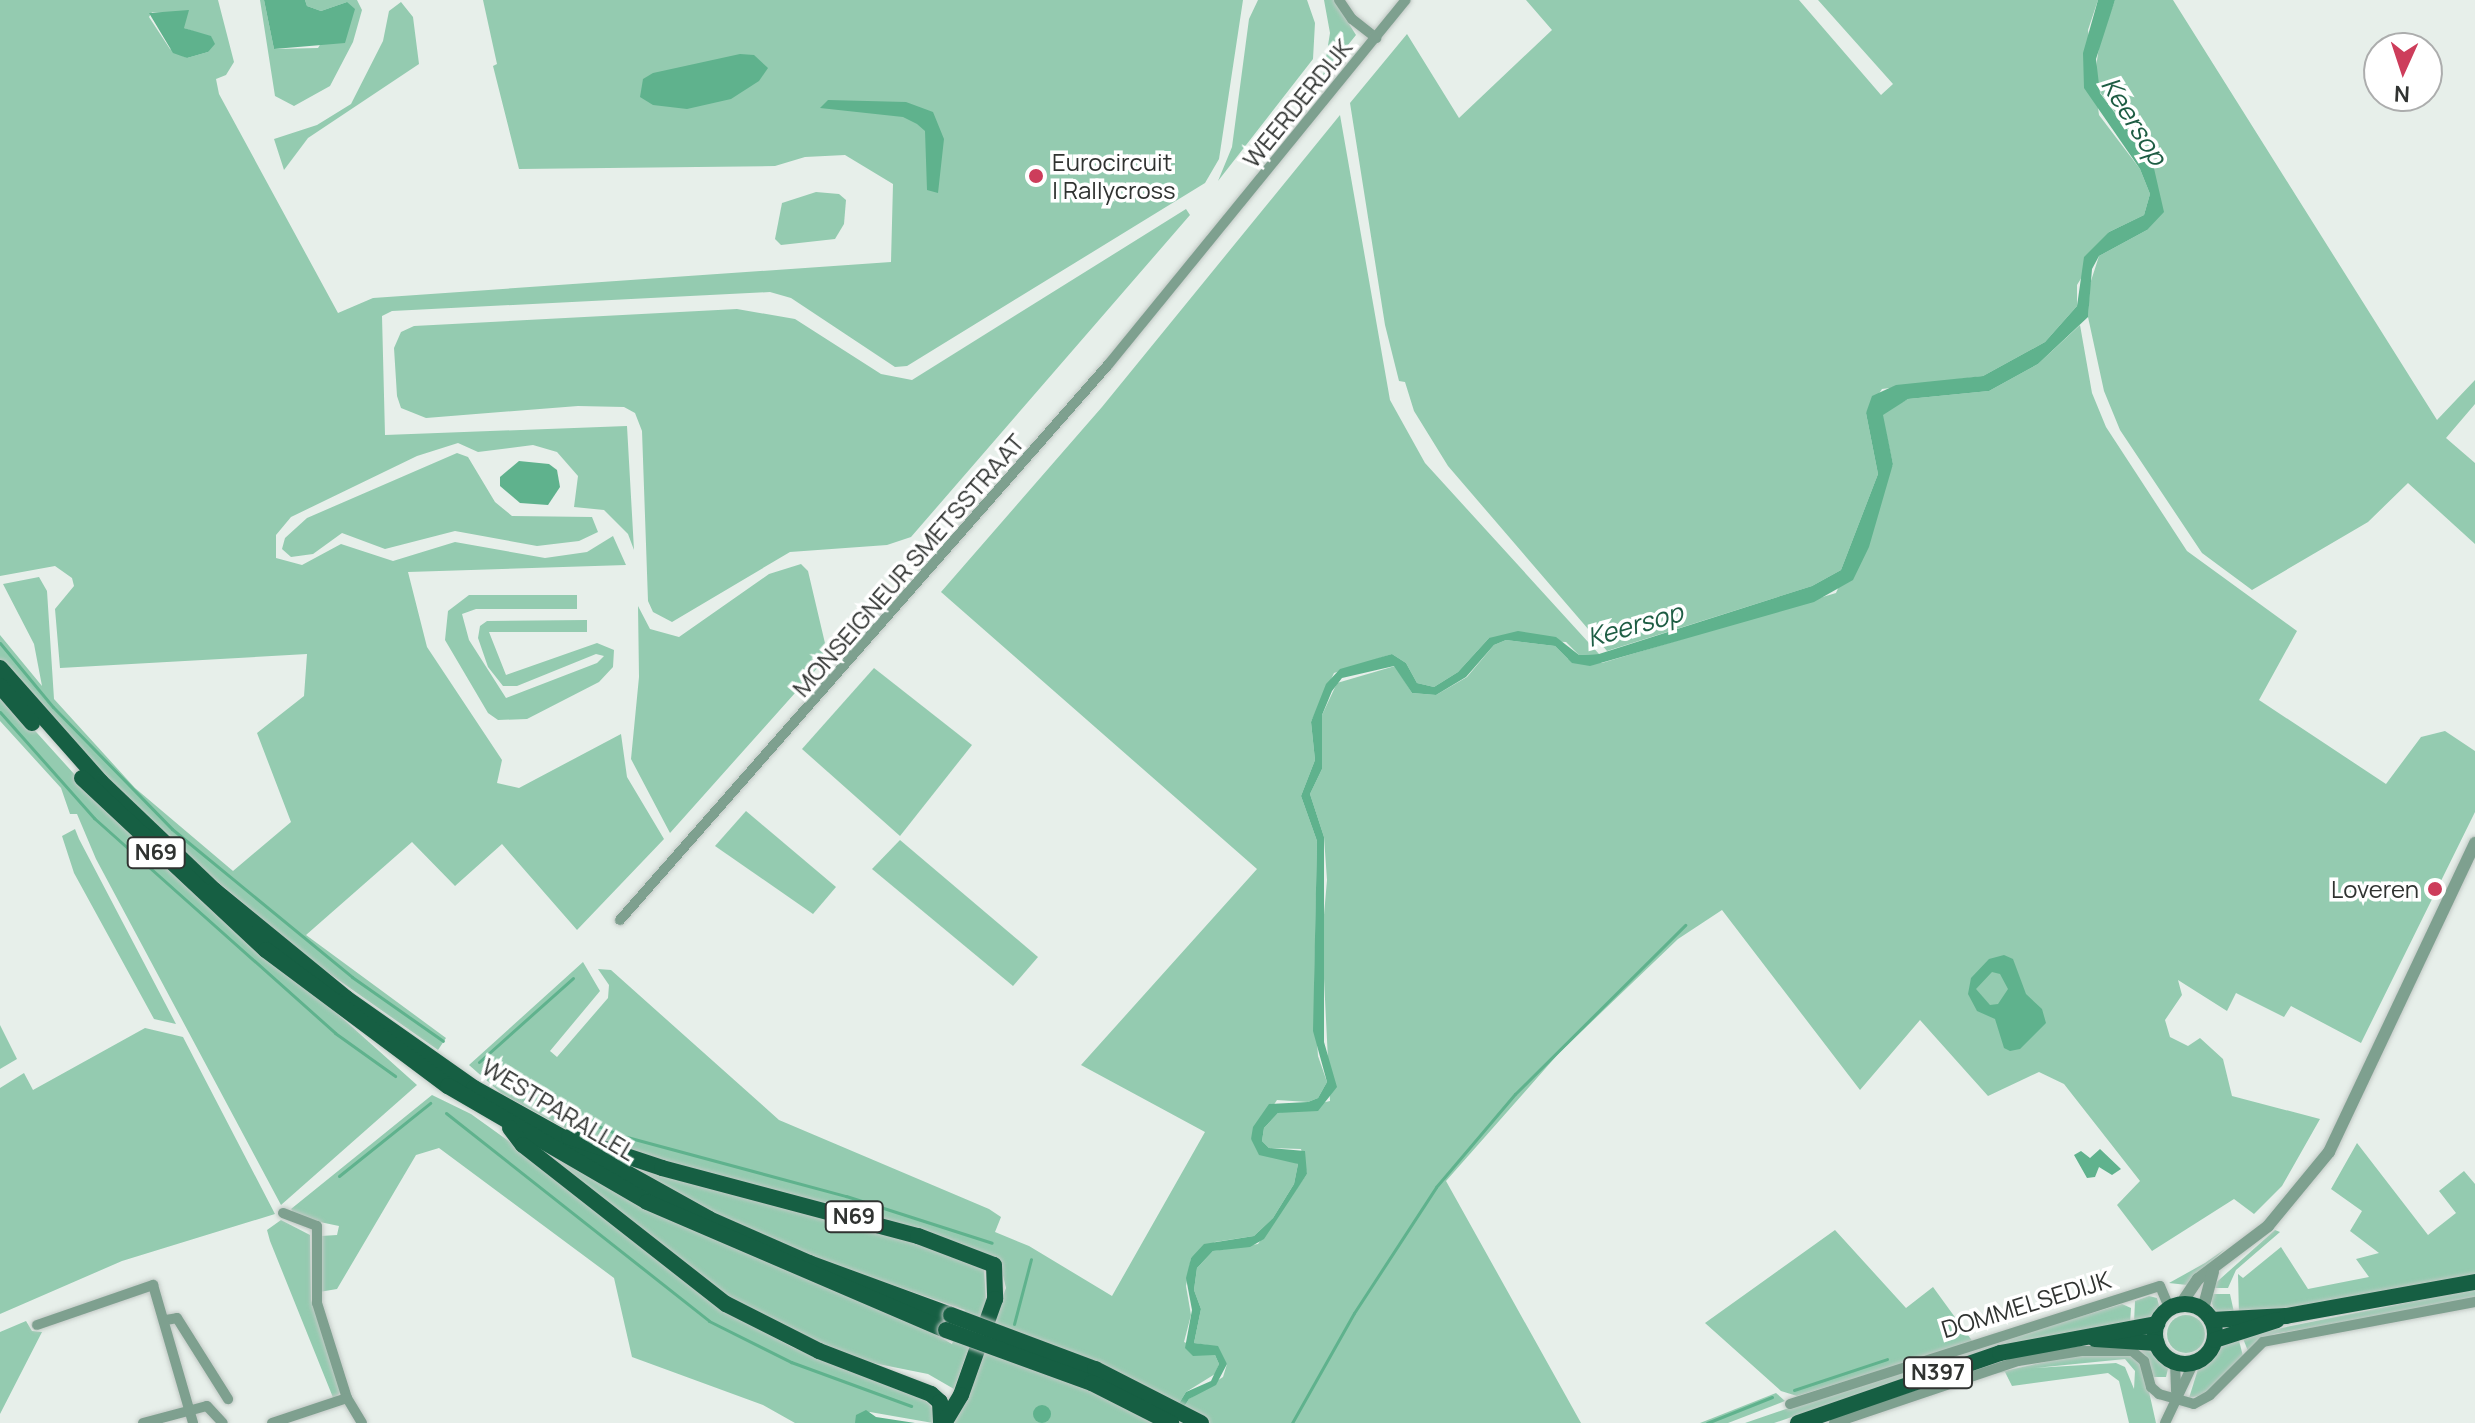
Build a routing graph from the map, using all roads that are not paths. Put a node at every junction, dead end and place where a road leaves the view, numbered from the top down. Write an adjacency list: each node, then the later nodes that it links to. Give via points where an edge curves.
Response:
1 (1339, 0): 3 (street)
2 (1406, 0): 3 (street, WEERDERDIJK)
3 (1376, 38): 4 (street, WEERDERDIJK)
4 (1220, 231): 8 (street, MONSEIGNEUR SMETSSTRAAT, via 879,630)
5 (0, 668): 9 (main road, WESTPARALLEL / N69, via 101,782 214,890)
6 (0, 686): 9 (main road, WESTPARALLEL / N69, via 96,793 204,897 329,1001)
7 (2475, 843): 13 (street, via 2329,1152 2268,1226)
8 (620, 920)
9 (443, 1075): 10 (main road, WESTPARALLEL / N69); 11 (main road, WESTPARALLEL / N69)
10 (504, 1120): 20 (main road, WESTPARALLEL / N69, via 703,1230); 38 (main road, N69, via 523,1145 726,1304 819,1351 931,1394 940,1402)
11 (548, 1133): 20 (main road, WESTPARALLEL / N69, via 709,1219); 38 (main road, N69, via 861,1219 994,1265 995,1299 961,1395)
12 (283, 1213): 29 (street, via 317,1226 313,1283)
13 (2213, 1271): 16 (street, via 2191,1286); 17 (street)
14 (2475, 1282): 18 (main road)
15 (2475, 1302): 28 (street, via 2263,1342 2200,1401)
16 (2176, 1306): 17 (main road); 21 (main road); 31 (street, DOMMELSEDIJK, via 2160,1286)
17 (2207, 1315): 18 (main road); 24 (main road)
18 (2286, 1316): 24 (main road)
19 (166, 1320): 22 (street, via 153,1285); 30 (street, via 177,1318); 32 (street)
20 (949, 1322): 39 (main road, WESTPARALLEL / N69, bridge); 40 (main road, WESTPARALLEL / N69, bridge, via 1109,1374)
21 (2157, 1324): 23 (main road, DOMMELSEDIJK / N397); 25 (main road)
22 (37, 1325)
23 (2082, 1337): 25 (main road, DOMMELSEDIJK / N397); 41 (main road, DOMMELSEDIJK / N397, via 1966,1363)
24 (2215, 1340): 27 (main road)
25 (2157, 1343): 26 (main road)
26 (2175, 1361): 27 (main road); 28 (street)
27 (2194, 1362): 28 (street)
28 (2174, 1395): 42 (street, via 2151,1387 2144,1361 2132,1351 2081,1351 2004,1365); 43 (street)
29 (347, 1398): 36 (street); 37 (street)
30 (228, 1399)
31 (1790, 1404)
32 (190, 1411): 33 (street); 34 (street); 35 (street, via 210,1406)
33 (143, 1423)
34 (193, 1423)
35 (223, 1423)
36 (272, 1423)
37 (362, 1423)
38 (943, 1423)
39 (1171, 1423)
40 (1201, 1423)
41 (1798, 1423)
42 (1834, 1423)
43 (2165, 1423)

